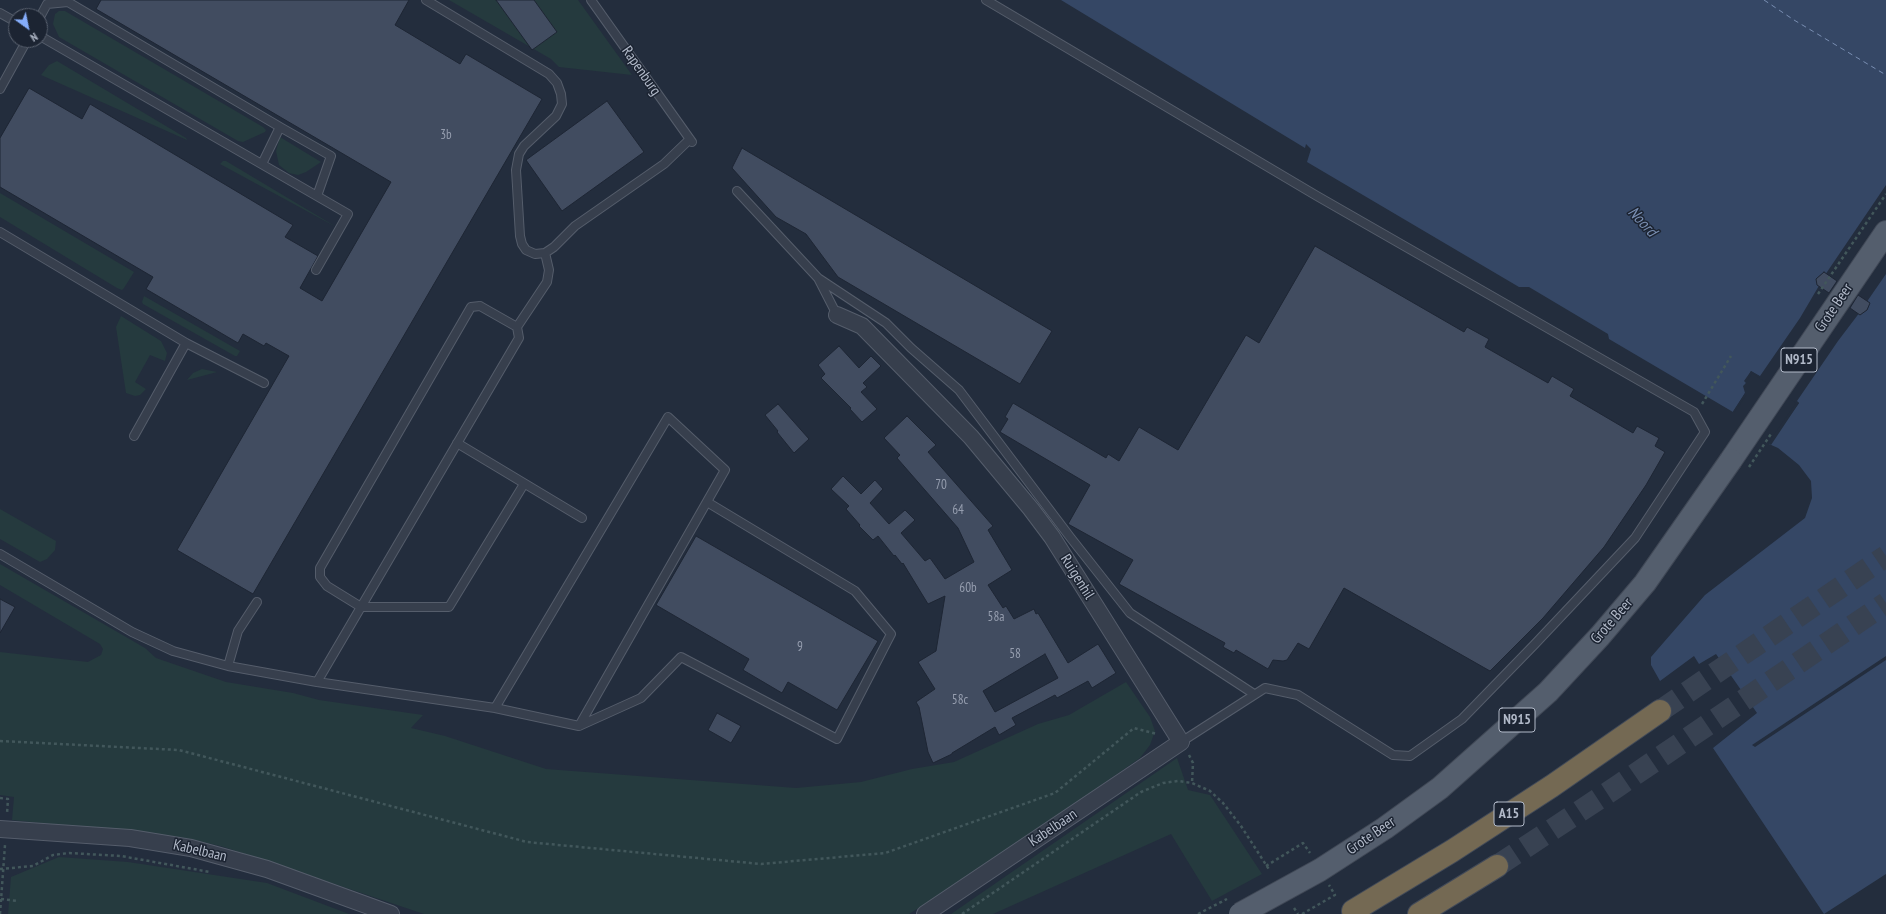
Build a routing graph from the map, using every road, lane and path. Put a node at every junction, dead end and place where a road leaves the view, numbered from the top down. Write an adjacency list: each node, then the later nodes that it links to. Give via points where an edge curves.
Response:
1 (426, 0): 15 (lane, via 549,74 557,83 562,104 556,116 524,146 519,154 516,170 522,244 526,250 535,254)
2 (591, 0): 15 (lane, Rapenburg, via 691,140 664,164 575,226)
3 (986, 0): 35 (lane, via 1317,196 1694,412 1705,432 1635,538 1462,719 1410,756 1393,755 1298,695 1265,688)
4 (48, 2): 8 (lane, via 68,2)
5 (48, 41): 9 (lane)
6 (23, 48): 7 (lane)
7 (0, 89)
8 (280, 127): 9 (lane); 12 (lane, via 331,156)
9 (262, 164): 12 (lane)
10 (737, 191): 17 (lane)
11 (1886, 194): 18 (path, Grote Beer)
12 (317, 196): 16 (lane, via 348,214)
13 (0, 232): 21 (lane)
14 (1886, 232): 59 (main road, Grote Beer / N915, bridge, via 1645,583 1585,653 1548,692 1440,788 1320,870)
15 (545, 253): 20 (lane, via 549,270 547,282)
16 (316, 270)
17 (818, 278): 19 (lane); 35 (lane, via 886,323 959,390 1130,613)
18 (1824, 286)
19 (837, 315): 40 (street, Ruigenhil, via 862,326 971,437 1031,509 1052,537)
20 (517, 326): 26 (lane, via 519,338); 32 (lane, via 480,306 471,307 320,568 320,577 327,586)
21 (186, 343): 23 (lane); 25 (lane)
22 (1731, 356): 24 (path)
23 (264, 382)
24 (1702, 404)
25 (134, 436)
26 (456, 443): 27 (lane); 32 (lane)
27 (524, 484): 29 (lane); 32 (lane, via 449,607)
28 (707, 502): 36 (lane, via 725,470 668,417); 38 (lane); 38 (lane, via 855,591 891,634 837,739 681,657 641,698)
29 (582, 518)
30 (0, 554): 33 (lane, via 132,632 173,652)
31 (257, 602): 33 (lane, via 238,632)
32 (361, 607): 34 (lane)
33 (228, 666): 34 (lane)
34 (317, 682): 36 (lane)
35 (1254, 694): 40 (lane)
36 (495, 708): 38 (lane)
37 (1660, 711): 54 (highway, A15, via 1552,786)
38 (579, 726)
39 (0, 741): 40 (path, via 179,750 527,842 761,864 884,853 1055,793 1134,728)
40 (1181, 742): 41 (path, via 1194,763); 57 (street, Kabelbaan)
41 (1192, 783): 45 (path, via 1210,791 1223,803); 58 (path, Kabelbaan, via 1163,783 1141,792)
42 (0, 798): 43 (path, via 8,799)
43 (3, 829): 47 (path); 56 (street, Kabelbaan, via 130,838 191,848 267,869)
44 (1309, 854): 45 (path, via 1303,843)
45 (1266, 866): 48 (path)
46 (1497, 866): 62 (highway)
47 (2, 869): 49 (path, Kabelbaan, via 33,866 53,855 69,853 121,856); 51 (path)
48 (1270, 871)
49 (217, 873)
50 (1328, 885): 61 (path, via 1335,895)
51 (1, 899): 52 (path); 55 (path)
52 (18, 901)
53 (1294, 908): 60 (path)
54 (1353, 911)
55 (0, 914)
56 (391, 914)
57 (925, 914)
58 (962, 914)
59 (1240, 914)
60 (1298, 914)
61 (1302, 914)
62 (1419, 914)

